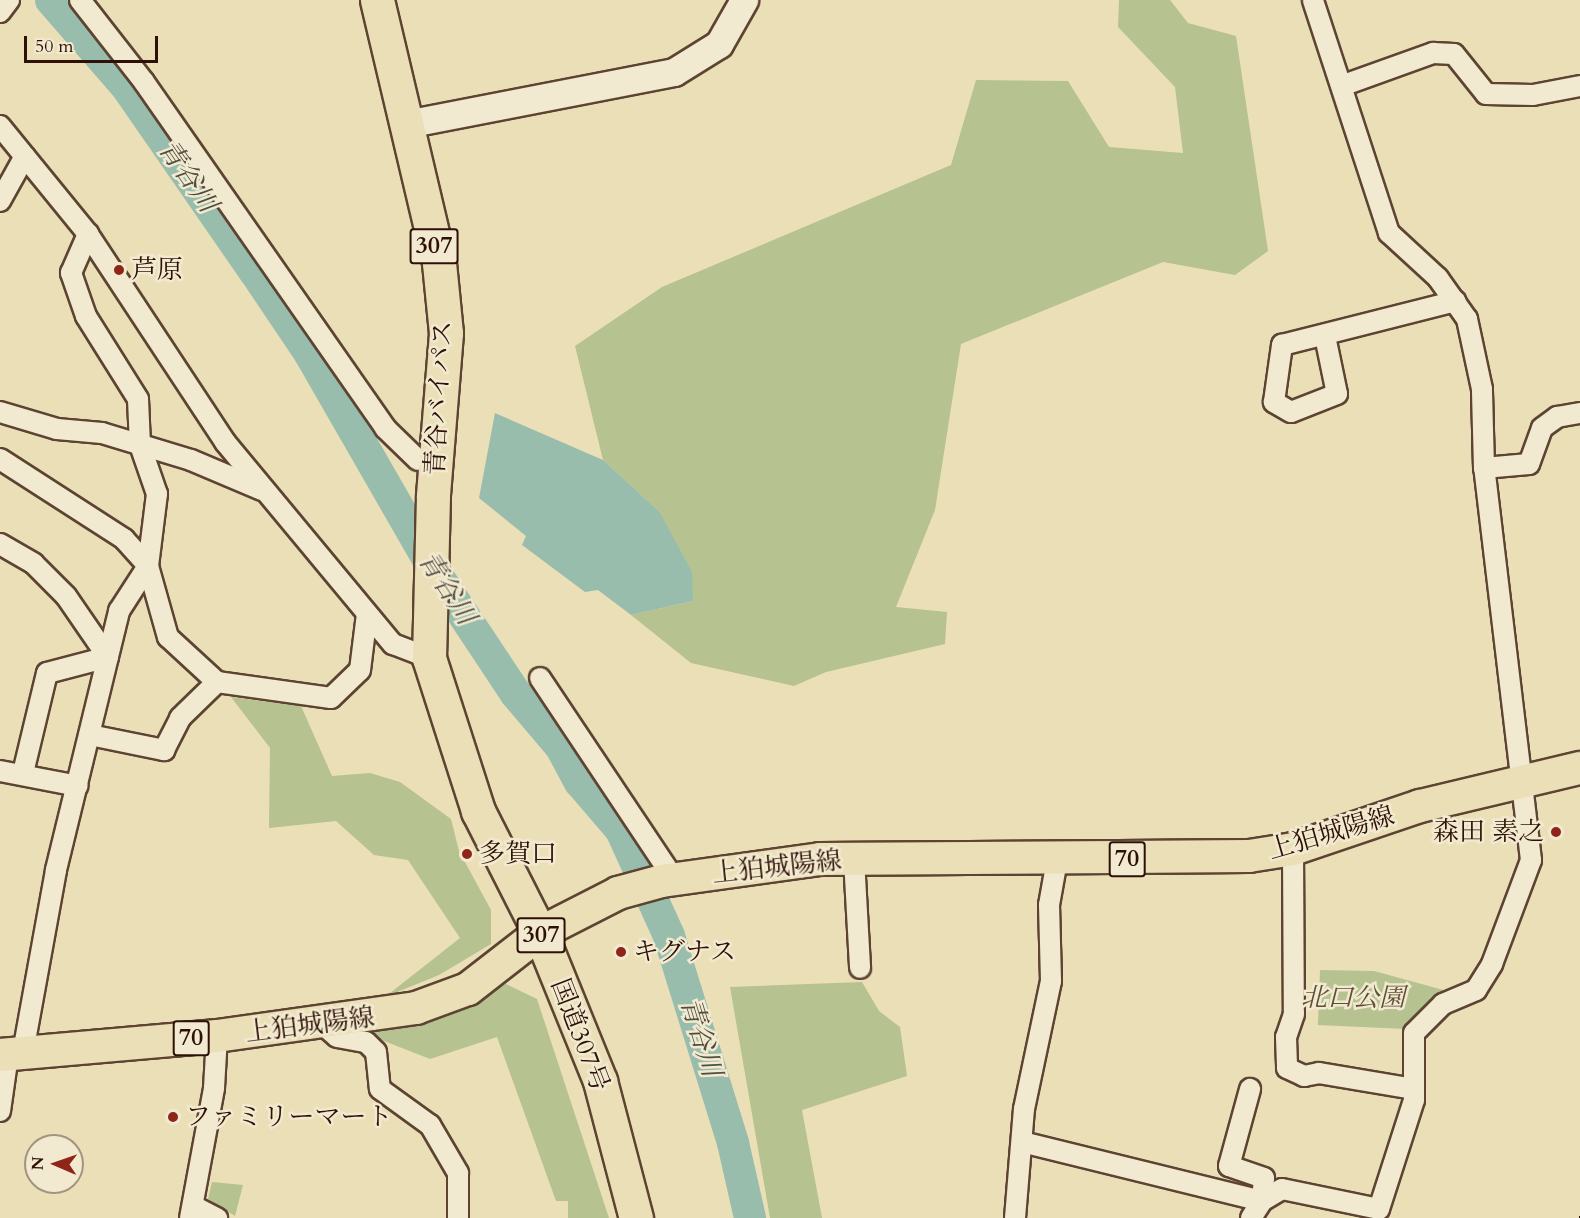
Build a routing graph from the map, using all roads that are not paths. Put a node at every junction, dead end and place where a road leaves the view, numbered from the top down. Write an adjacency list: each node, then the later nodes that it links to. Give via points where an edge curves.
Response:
1 (9, 0): 6 (street)
2 (80, 0): 20 (street, via 144,82 385,428)
3 (377, 0): 9 (highway, 青谷バイパス / 307)
4 (744, 0): 9 (street, via 718,44 674,72)
5 (1313, 0): 7 (street)
6 (0, 12)
7 (1344, 85): 8 (street, via 1432,53 1454,54 1486,94 1533,95); 14 (street, via 1389,233)
8 (1580, 86)
9 (406, 124): 27 (highway, 青谷バイパス / 307, via 439,263 446,333 433,496)
10 (0, 126): 11 (street)
11 (25, 156): 12 (street); 13 (street)
12 (0, 201)
13 (88, 234): 18 (street, via 71,273 86,316 138,399); 22 (street, via 167,361)
14 (1456, 301): 15 (street); 21 (street, via 1467,319 1482,389)
15 (1325, 336)
16 (0, 412): 18 (street)
17 (1580, 413): 21 (street, via 1557,417 1542,428 1529,465)
18 (140, 445): 22 (street); 24 (street, via 156,494)
19 (0, 459): 24 (street, via 124,539)
20 (417, 460)
21 (1484, 468): 34 (street)
22 (265, 491): 25 (street)
23 (0, 544): 26 (street, via 34,564 66,596)
24 (148, 566): 26 (street, via 119,611); 29 (street, via 168,637)
25 (368, 614): 27 (street, via 393,644); 29 (street, via 360,670 331,698)
26 (108, 657): 30 (street); 33 (street, via 47,673)
27 (429, 658): 40 (highway, 国道307号 / 307, via 478,811)
28 (540, 678): 39 (street)
29 (218, 682): 30 (street, via 180,718 164,750)
30 (90, 735): 35 (street)
31 (1580, 768): 34 (main road, 上狛城陽線 / 70)
32 (0, 771): 33 (street)
33 (23, 773): 35 (street)
34 (1522, 780): 36 (main road, 上狛城陽線 / 70, via 1420,806); 46 (street, via 1531,860 1492,964 1476,990 1443,1004 1414,1034)
35 (78, 786): 44 (street)
36 (1293, 849): 38 (main road, 上狛城陽線 / 70, via 1228,857); 46 (street, via 1294,1014 1286,1037 1287,1068 1304,1076 1318,1073)
37 (854, 859): 38 (main road, 上狛城陽線 / 70); 39 (main road, 上狛城陽線 / 70); 41 (street)
38 (1057, 860): 48 (street, via 1049,905 1051,981)
39 (668, 880): 40 (main road, 上狛城陽線 / 70, via 618,893)
40 (540, 933): 42 (main road, 上狛城陽線 / 70, via 468,989 444,999 381,1017); 53 (highway, 国道307号 / 307, via 600,1081)
41 (860, 968)
42 (321, 1023): 43 (main road, 上狛城陽線 / 70); 52 (street, via 337,1037 366,1042 376,1052 380,1089 430,1125 458,1173)
43 (217, 1036): 44 (main road, 上狛城陽線 / 70); 50 (street)
44 (10, 1054): 47 (street)
45 (1250, 1089): 49 (street, via 1229,1166 1264,1178)
46 (1414, 1089): 49 (street, via 1379,1209 1282,1189)
47 (0, 1111)
48 (1022, 1142): 49 (street); 54 (street)
49 (1262, 1202): 55 (street)
50 (193, 1212): 51 (street)
51 (217, 1218)
52 (459, 1218)
53 (636, 1218)
54 (1015, 1218)
55 (1251, 1218)

